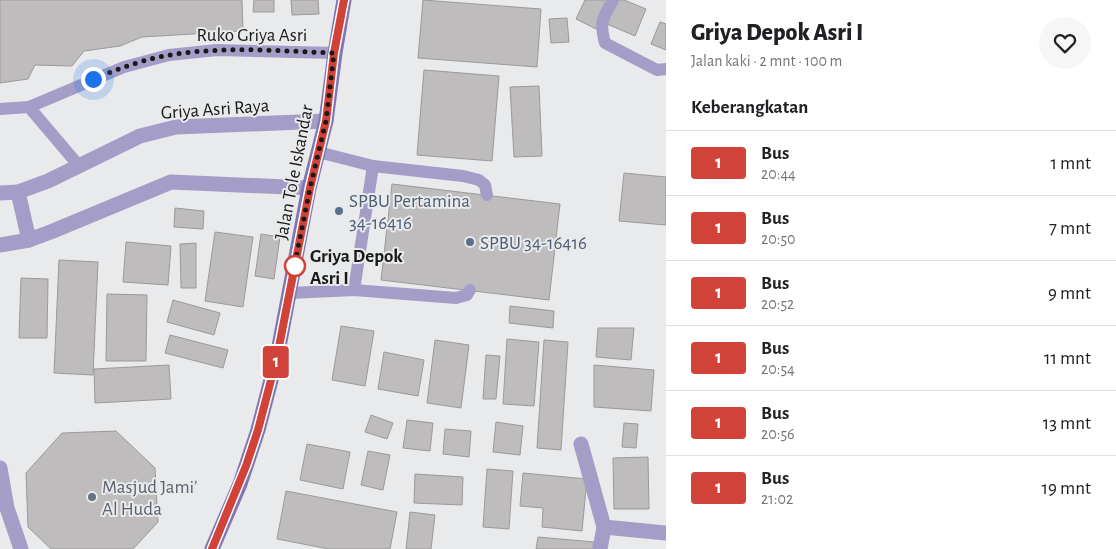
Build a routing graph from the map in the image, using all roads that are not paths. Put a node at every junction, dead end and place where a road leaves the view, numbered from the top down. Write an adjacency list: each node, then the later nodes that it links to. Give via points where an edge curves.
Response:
1 (344, 0): 3 (main road, Jalan Tole Iskandar)
2 (613, 0): 4 (lane, via 601,22 605,43 657,70)
3 (334, 53): 5 (lane, Ruko Griya Asri, via 217,50 169,55 124,67); 7 (main road, Jalan Tole Iskandar)
4 (666, 69)
5 (29, 107): 6 (lane, Ruko Griya Asri); 9 (lane)
6 (0, 109)
7 (326, 121): 8 (main road, Jalan Tole Iskandar); 9 (street, Griya Asri Raya, via 176,127 140,136)
8 (318, 152): 10 (lane); 11 (main road, Jalan Tole Iskandar)
9 (79, 166): 12 (street, Griya Asri Raya)
10 (373, 166): 14 (lane, via 479,180 485,185); 17 (lane)
11 (310, 188): 15 (street, via 172,182); 19 (main road, Jalan Tole Iskandar)
12 (18, 192): 13 (street, Griya Asri Raya); 15 (street)
13 (0, 193)
14 (487, 195)
15 (29, 240): 16 (street)
16 (0, 245)
17 (354, 290): 18 (lane, via 456,298); 19 (lane)
18 (470, 290)
19 (290, 293): 25 (main road, Jalan Tole Iskandar, via 258,430 240,484)
20 (581, 444): 22 (street)
21 (0, 468): 24 (street, via 7,508)
22 (604, 527): 23 (street); 26 (street)
23 (666, 533)
24 (21, 549)
25 (212, 549)
26 (600, 549)

